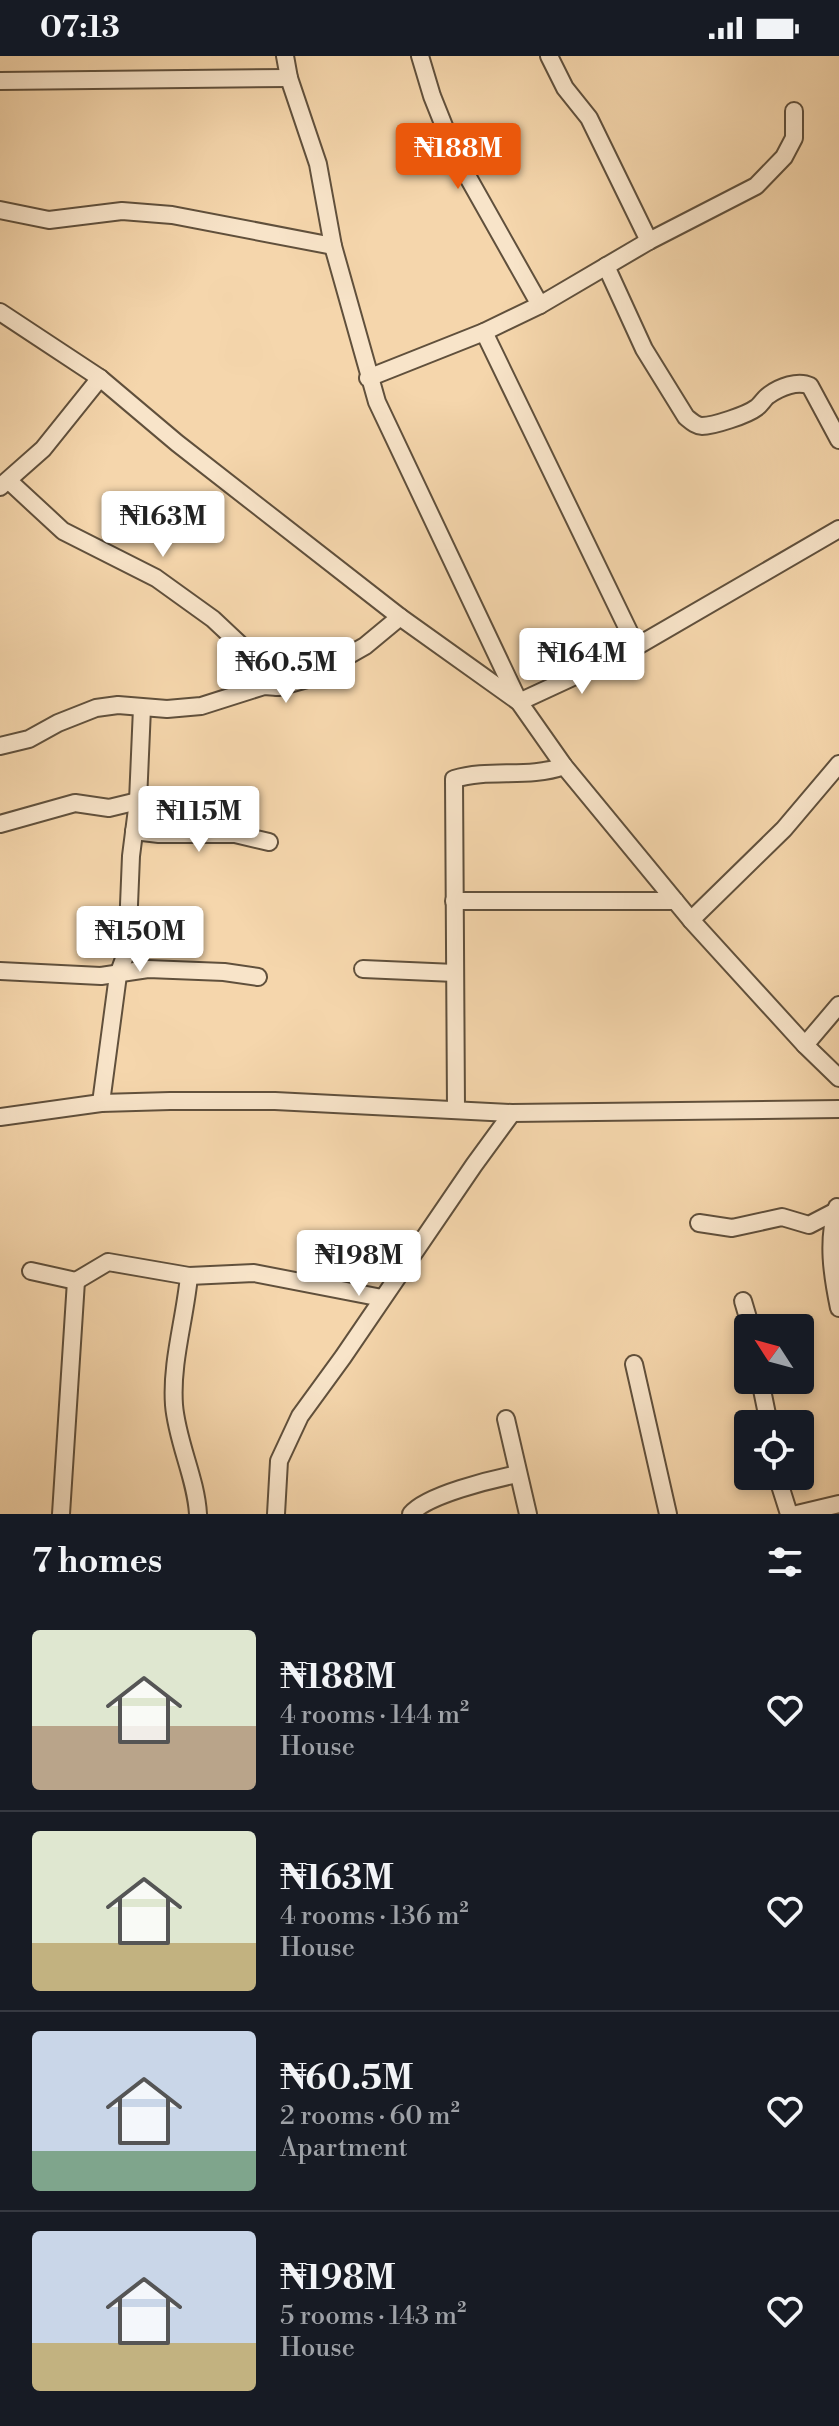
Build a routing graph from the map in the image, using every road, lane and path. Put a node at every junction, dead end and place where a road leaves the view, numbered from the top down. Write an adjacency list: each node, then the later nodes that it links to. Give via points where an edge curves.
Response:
1 (285, 56): 4 (street)
2 (421, 56): 11 (street, via 456,156)
3 (549, 56): 8 (street, via 589,118)
4 (289, 78): 5 (street); 9 (street, via 318,164)
5 (0, 81)
6 (794, 111): 8 (street, via 794,138 756,186)
7 (0, 210): 9 (street, via 49,220 122,211 172,215)
8 (649, 241): 10 (street)
9 (333, 246): 15 (street)
10 (606, 266): 11 (street); 16 (street, via 644,349 693,423 730,419 798,382 810,386)
11 (540, 305): 13 (street)
12 (0, 312): 14 (street)
13 (484, 332): 15 (street); 20 (street)
14 (100, 378): 17 (street, via 43,449); 19 (street)
15 (368, 378): 22 (street)
16 (839, 440)
17 (5, 484): 21 (street, via 63,531 156,578 213,619)
18 (839, 529): 20 (street)
19 (400, 617): 21 (street, via 338,664); 22 (street)
20 (636, 646): 22 (street)
21 (278, 687): 23 (street, via 264,686 201,706)
22 (519, 702): 26 (street)
23 (142, 708): 24 (street, via 96,708 29,739); 27 (street)
24 (0, 746)
25 (839, 764): 33 (street, via 784,829)
26 (564, 766): 31 (street, via 546,773 471,773 454,779); 32 (street)
27 (138, 801): 28 (street, via 109,808 75,803); 29 (street)
28 (0, 824)
29 (134, 831): 30 (street, via 235,834); 37 (street, via 127,942)
30 (269, 842)
31 (454, 901): 32 (street); 36 (street)
32 (675, 901): 33 (street)
33 (691, 920): 40 (street)
34 (363, 969): 36 (street)
35 (0, 971): 37 (street)
36 (455, 973): 43 (street)
37 (118, 975): 38 (street, via 148,969); 42 (street)
38 (258, 977)
39 (839, 1005): 40 (street)
40 (805, 1045): 41 (street)
41 (839, 1078)
42 (101, 1103): 43 (street, via 275,1101); 46 (street)
43 (456, 1109): 45 (street)
44 (839, 1109): 45 (street)
45 (512, 1113): 53 (street)
46 (0, 1117)
47 (837, 1207): 48 (street, via 809,1225 782,1217 732,1228); 51 (street, via 831,1238)
48 (699, 1223)
49 (31, 1271): 52 (street)
50 (189, 1276): 52 (street, via 108,1262); 53 (street, via 254,1273); 63 (street, via 174,1408)
51 (836, 1278): 55 (street)
52 (76, 1281): 62 (street)
53 (382, 1298): 64 (street, via 300,1416 282,1451)
54 (743, 1301): 56 (street)
55 (839, 1308)
56 (749, 1314)
57 (634, 1364): 67 (street)
58 (506, 1419): 59 (street)
59 (518, 1474): 65 (street, via 482,1481 423,1504); 66 (street)
60 (781, 1490): 68 (street)
61 (839, 1504): 69 (street)
62 (61, 1514)
63 (198, 1514)
64 (276, 1514)
65 (411, 1514)
66 (528, 1514)
67 (668, 1514)
68 (789, 1514)
69 (797, 1514)

